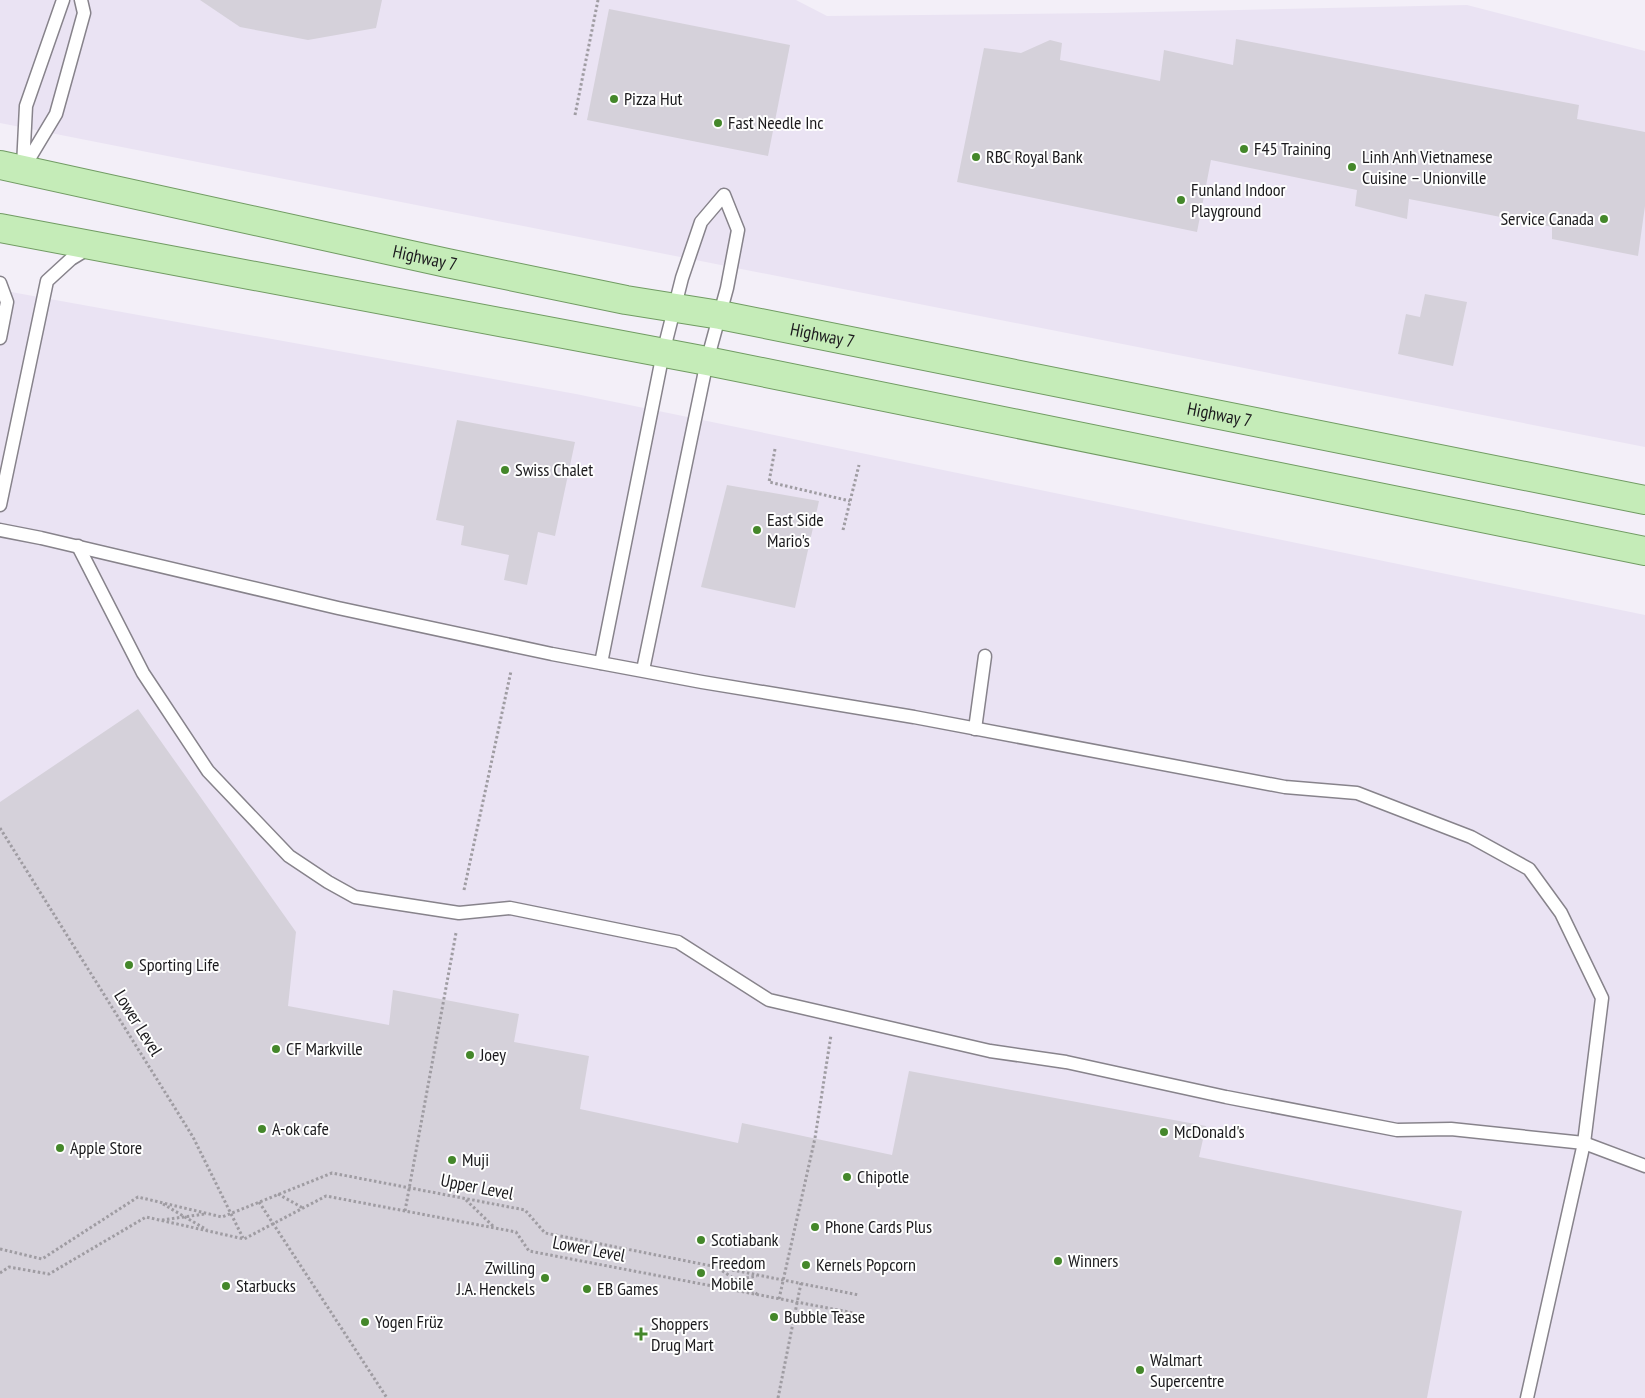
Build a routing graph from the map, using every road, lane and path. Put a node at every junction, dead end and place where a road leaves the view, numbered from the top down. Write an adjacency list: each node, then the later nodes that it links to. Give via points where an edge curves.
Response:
1 (64, 0): 5 (lane, via 26,106)
2 (81, 0): 5 (lane, via 84,13 56,114)
3 (598, 0): 4 (path)
4 (575, 115)
5 (12, 167): 9 (main road, Highway 7, via 447,263)
6 (0, 228): 7 (main road)
7 (95, 245): 12 (main road); 18 (lane, via 71,259 47,281)
8 (0, 283): 11 (lane, via 7,302)
9 (674, 307): 10 (main road, Highway 7); 10 (lane, via 700,222 724,195 738,230); 12 (lane)
10 (720, 315): 13 (lane); 16 (main road, Highway 7)
11 (0, 338)
12 (662, 353): 13 (main road); 24 (lane)
13 (707, 361): 22 (main road); 25 (lane)
14 (775, 448): 17 (path, via 769,482)
15 (858, 465): 17 (path)
16 (1645, 500)
17 (850, 501): 20 (path)
18 (0, 505)
19 (0, 530): 21 (lane)
20 (843, 530)
21 (78, 546): 24 (lane, via 338,608); 29 (lane, via 143,673 208,770 289,856 355,897)
22 (1645, 551)
23 (985, 656): 27 (lane)
24 (601, 663): 25 (lane)
25 (643, 670): 27 (lane)
26 (511, 671): 29 (path)
27 (975, 729): 31 (lane, via 1285,787 1357,793 1471,837 1529,869 1561,913 1602,998)
28 (0, 828): 43 (path, Lower Level, via 193,1137)
29 (459, 913): 30 (lane, via 510,908 678,942 769,1000); 38 (path)
30 (835, 1014): 31 (lane, via 990,1050 1066,1062 1397,1130 1451,1129); 52 (path, via 815,1138)
31 (1584, 1143): 32 (lane); 56 (lane)
32 (1645, 1166)
33 (278, 1194): 34 (path, Upper Level, via 332,1173); 36 (path, Upper Level); 37 (path)
34 (465, 1199): 41 (path); 45 (path, Upper Level, via 525,1210 544,1232)
35 (159, 1202): 39 (path, Upper Level); 42 (path); 44 (path, Upper Level, via 138,1197 42,1259)
36 (259, 1202): 39 (path, Upper Level, via 222,1217); 54 (path)
37 (303, 1208): 38 (path, Lower Level, via 326,1196); 43 (path, Lower Level)
38 (405, 1211): 41 (path, Lower Level)
39 (208, 1213): 40 (path)
40 (160, 1220): 42 (path); 46 (path, via 146,1217 49,1274 9,1267)
41 (494, 1228): 49 (path, Lower Level, via 516,1232 528,1251)
42 (209, 1232): 43 (path)
43 (244, 1239)
44 (0, 1249)
45 (715, 1266): 47 (path, Upper Level); 50 (path)
46 (0, 1273)
47 (760, 1275): 48 (path, Upper Level); 49 (path)
48 (802, 1283): 51 (path, Upper Level); 55 (path)
49 (708, 1285): 50 (path, Lower Level)
50 (760, 1295): 52 (path, Lower Level)
51 (859, 1295)
52 (779, 1299): 53 (path, Lower Level)
53 (854, 1313)
54 (387, 1398)
55 (778, 1398)
56 (1527, 1398)

